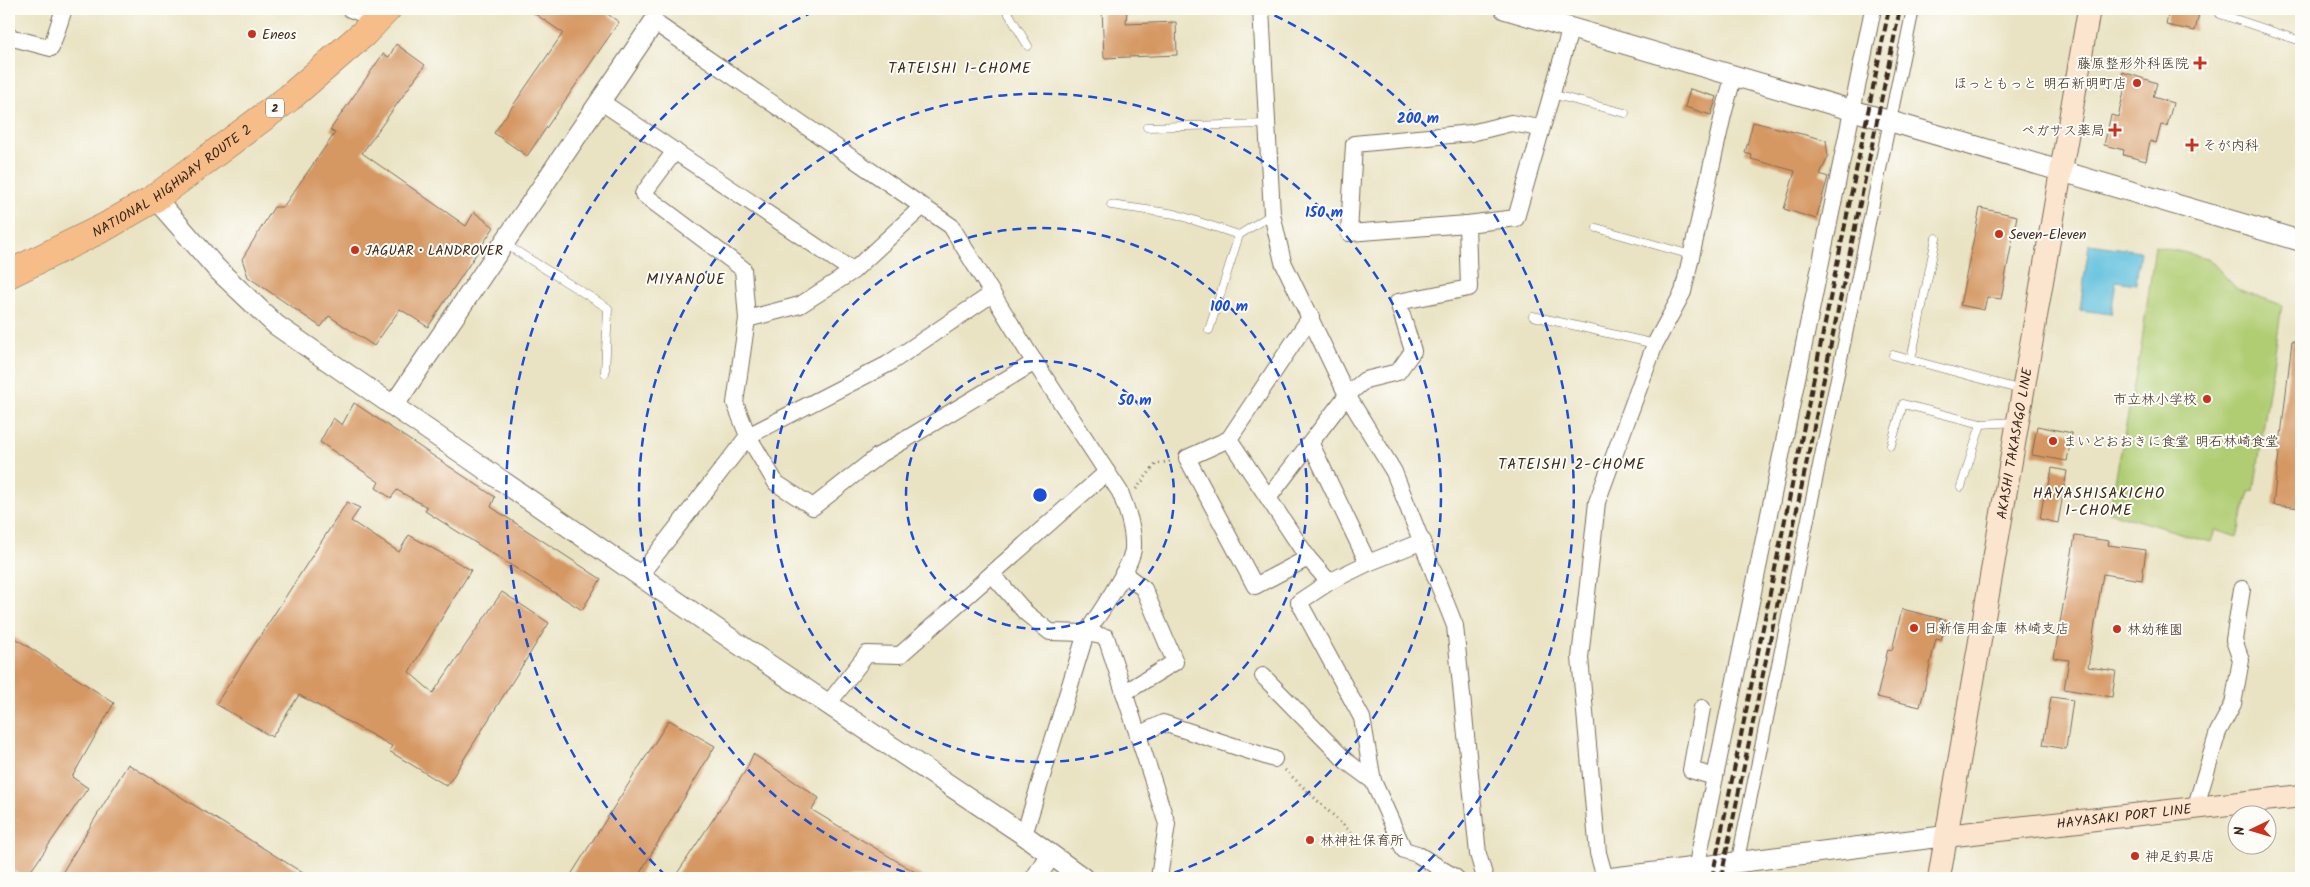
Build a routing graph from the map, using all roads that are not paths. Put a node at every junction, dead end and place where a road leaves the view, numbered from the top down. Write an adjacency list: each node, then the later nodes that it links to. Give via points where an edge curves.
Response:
1 (64, 9): 13 (street, via 51,48)
2 (350, 9): 10 (street)
3 (1006, 9): 15 (lane)
4 (1261, 9): 22 (street)
5 (1505, 9): 12 (street)
6 (1873, 9): 19 (street)
7 (1913, 9): 21 (street)
8 (2089, 9): 26 (main road, AKASHI TAKASAGO LINE)
9 (2221, 9): 14 (lane, via 2220,14)
10 (382, 14): 27 (highway, NATIONAL HIGHWAY ROUTE 2 / 2, via 289,98)
11 (654, 22): 18 (street); 29 (street)
12 (1571, 27): 16 (street); 17 (street)
13 (9, 37)
14 (2301, 41)
15 (1028, 46)
16 (1734, 74): 19 (street); 37 (street)
17 (1552, 94): 20 (lane); 24 (street)
18 (600, 101): 25 (street); 36 (street)
19 (1852, 111): 21 (street); 77 (street)
20 (1624, 113)
21 (1890, 122): 26 (street); 84 (street)
22 (1266, 124): 23 (lane); 30 (street)
23 (1147, 127)
24 (1540, 128): 31 (street, via 1516,218); 31 (street, via 1511,123 1471,133 1354,144 1349,233)
25 (675, 152): 38 (street); 43 (street, via 643,194 743,269)
26 (2061, 173): 35 (street); 50 (main road, AKASHI TAKASAGO LINE)
27 (155, 198): 39 (highway, NATIONAL HIGHWAY ROUTE 2 / 2, via 105,227); 52 (street, via 217,269 276,325)
28 (1111, 205): 33 (lane, via 1174,214)
29 (923, 206): 38 (street); 40 (street, via 951,226)
30 (1272, 214): 33 (lane); 41 (street, via 1283,262)
31 (1467, 224): 51 (street, via 1469,288 1398,302 1413,351 1398,372 1365,380)
32 (1597, 228): 37 (lane)
33 (1239, 235): 44 (lane)
34 (1936, 238): 47 (lane)
35 (2301, 241)
36 (504, 243): 49 (lane, via 608,308); 52 (street)
37 (1691, 255): 45 (street, via 1683,292)
38 (853, 271): 43 (street, via 800,305)
39 (9, 274)
40 (992, 294): 48 (street); 55 (street, via 888,364)
41 (1310, 316): 51 (street); 56 (street)
42 (1533, 316): 45 (lane)
43 (747, 318): 55 (street, via 734,402)
44 (1209, 330)
45 (1655, 344): 91 (street, via 1597,502 1580,658 1598,854)
46 (1893, 355): 47 (lane)
47 (1911, 360): 50 (lane)
48 (1035, 362): 55 (street, via 878,456 813,506 776,484); 59 (street)
49 (605, 373)
50 (2024, 390): 53 (main road, AKASHI TAKASAGO LINE)
51 (1347, 395): 57 (street); 62 (street, via 1394,472)
52 (394, 405): 67 (street)
53 (2018, 422): 54 (lane); 82 (main road, AKASHI TAKASAGO LINE)
54 (1982, 424): 58 (lane, via 1903,404); 60 (lane)
55 (748, 436): 67 (street)
56 (1229, 439): 61 (street); 63 (street, via 1188,458 1255,586)
57 (1311, 444): 61 (street); 64 (street)
58 (1891, 445)
59 (1107, 472): 65 (street, via 1130,517 1134,550); 66 (street)
60 (1961, 487)
61 (1269, 497): 63 (street)
62 (1423, 542): 64 (street); 90 (street, via 1455,626 1478,854)
63 (1308, 558): 68 (street)
64 (1368, 563): 68 (street)
65 (1122, 573): 70 (street, via 1104,609); 72 (street, via 1144,588 1175,662)
66 (992, 574): 70 (street, via 1026,613 1050,632); 73 (street, via 900,655 867,654)
67 (640, 575): 73 (street)
68 (1329, 582): 78 (street, via 1299,602 1362,718)
69 (2242, 589): 80 (street, via 2234,640 2241,660 2233,704 2218,732)
70 (1086, 633): 72 (street, via 1106,637); 81 (street)
71 (1263, 676): 78 (street, via 1346,761)
72 (1124, 693): 75 (street)
73 (828, 704): 81 (street)
74 (1702, 708): 77 (street, via 1691,770)
75 (1138, 735): 76 (street, via 1163,723); 88 (street, via 1167,824)
76 (1274, 759)
77 (1715, 777): 85 (street)
78 (1373, 781): 89 (street, via 1404,850 1417,854)
79 (2301, 796): 80 (main road, HAYASAKI PORT LINE)
80 (2195, 808): 82 (main road, HAYASAKI PORT LINE)
81 (1024, 835): 83 (street)
82 (1946, 836): 84 (street); 93 (main road, AKASHI TAKASAGO LINE)
83 (1050, 855): 86 (street); 87 (street)
84 (1737, 864): 85 (street)
85 (1696, 869): 92 (street)
86 (1036, 878)
87 (1083, 878)
88 (1159, 878)
89 (1456, 878)
90 (1485, 878)
91 (1605, 878)
92 (1611, 878)
93 (1939, 878)

